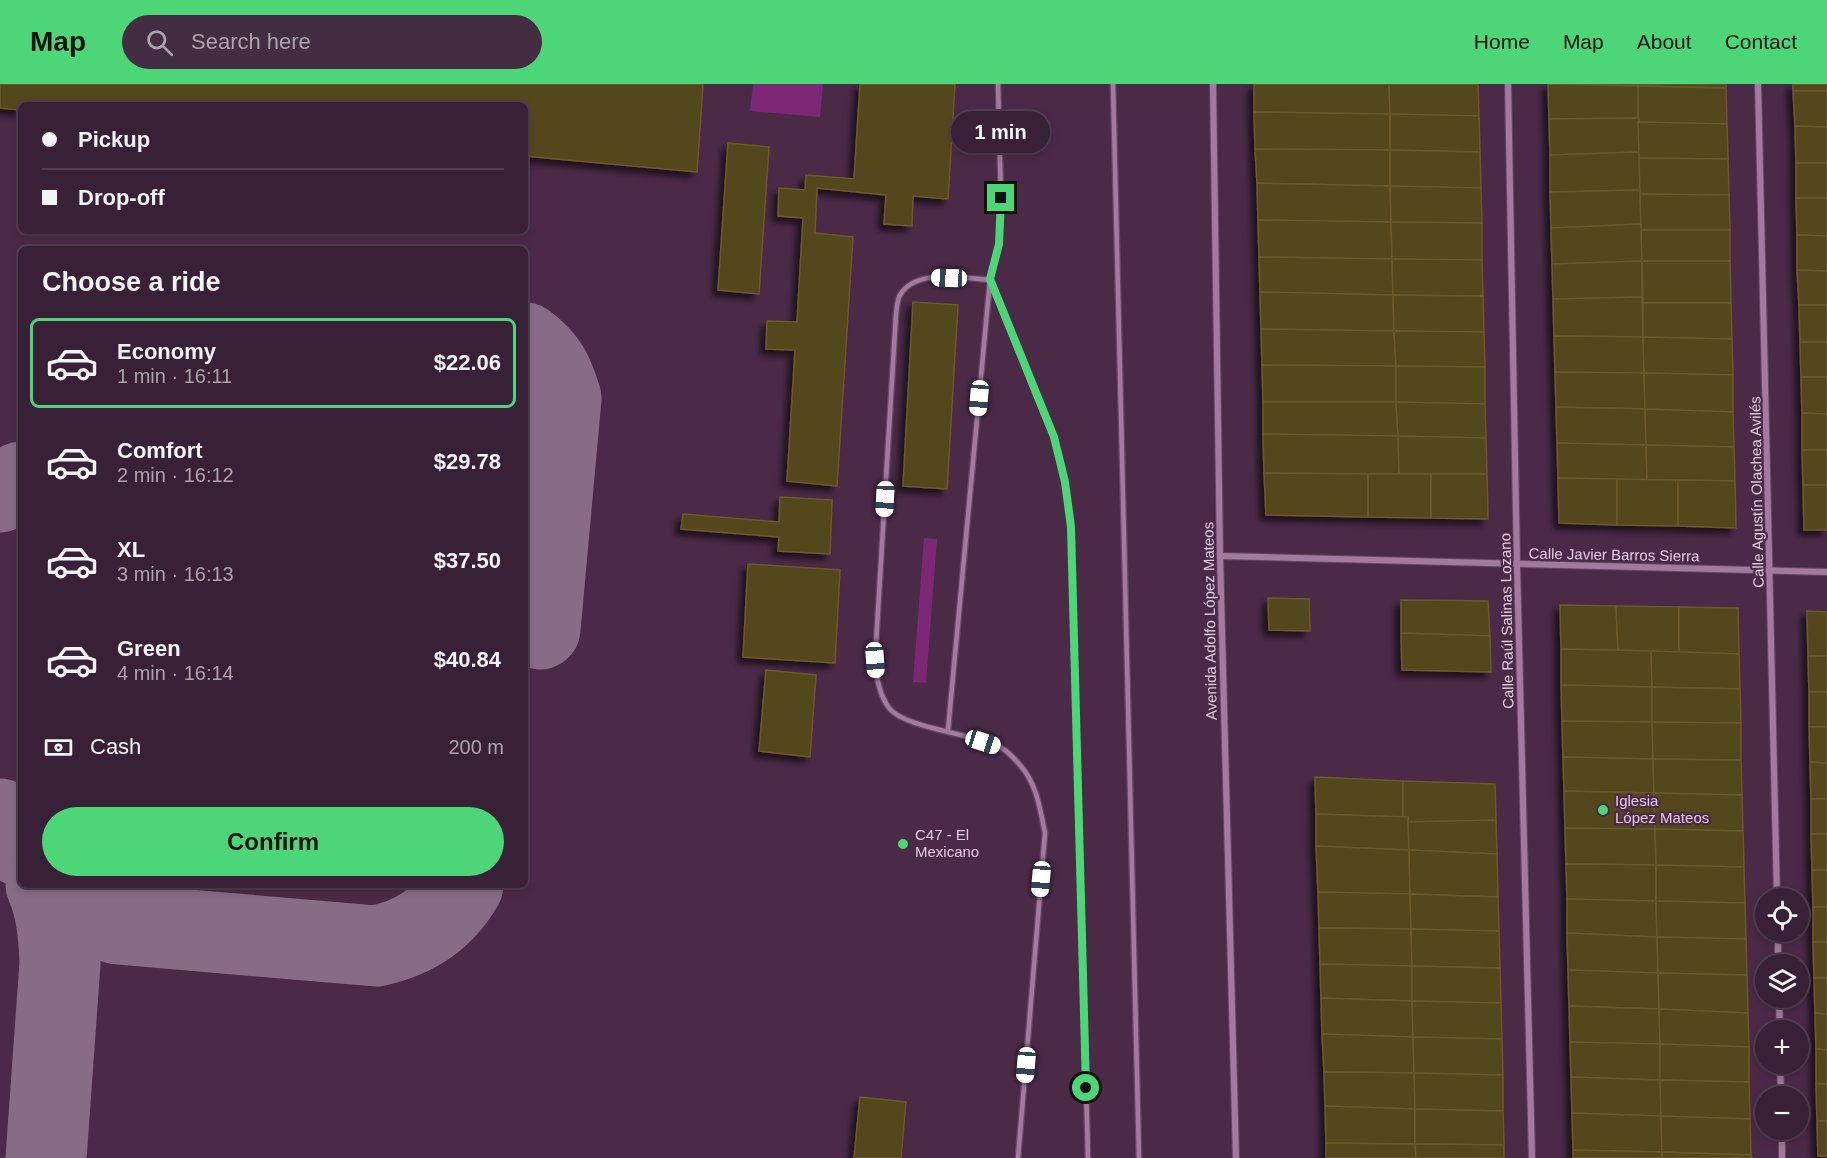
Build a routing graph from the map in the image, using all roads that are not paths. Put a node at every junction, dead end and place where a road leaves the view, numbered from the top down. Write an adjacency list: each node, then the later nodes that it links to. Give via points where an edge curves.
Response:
1 (998, 84): 6 (lane, via 999,244)
2 (1113, 84): 16 (lane)
3 (1213, 84): 7 (street, Avenida Adolfo López Mateos)
4 (1508, 84): 8 (street, Calle Raúl Salinas Lozano)
5 (1758, 84): 9 (street, Calle Agustín Olachea Avilés)
6 (990, 279): 11 (lane); 11 (lane, via 928,277 911,283 899,296 896,314 876,680 890,708 908,722); 15 (lane, via 1054,437 1071,527)
7 (1220, 556): 8 (street, Calle Javier Barros Sierra); 17 (street, Avenida Adolfo López Mateos)
8 (1517, 564): 9 (street, Calle Javier Barros Sierra); 18 (street, Calle Raúl Salinas Lozano)
9 (1771, 570): 10 (street, Calle Javier Barros Sierra); 12 (street, Calle Agustín Olachea Avilés)
10 (1827, 572)
11 (948, 730): 14 (lane, via 1001,748 1021,766 1038,795 1045,833)
12 (1777, 888)
13 (1782, 1140): 19 (street)
14 (1018, 1158)
15 (1088, 1158)
16 (1139, 1158)
17 (1236, 1158)
18 (1532, 1158)
19 (1782, 1158)

